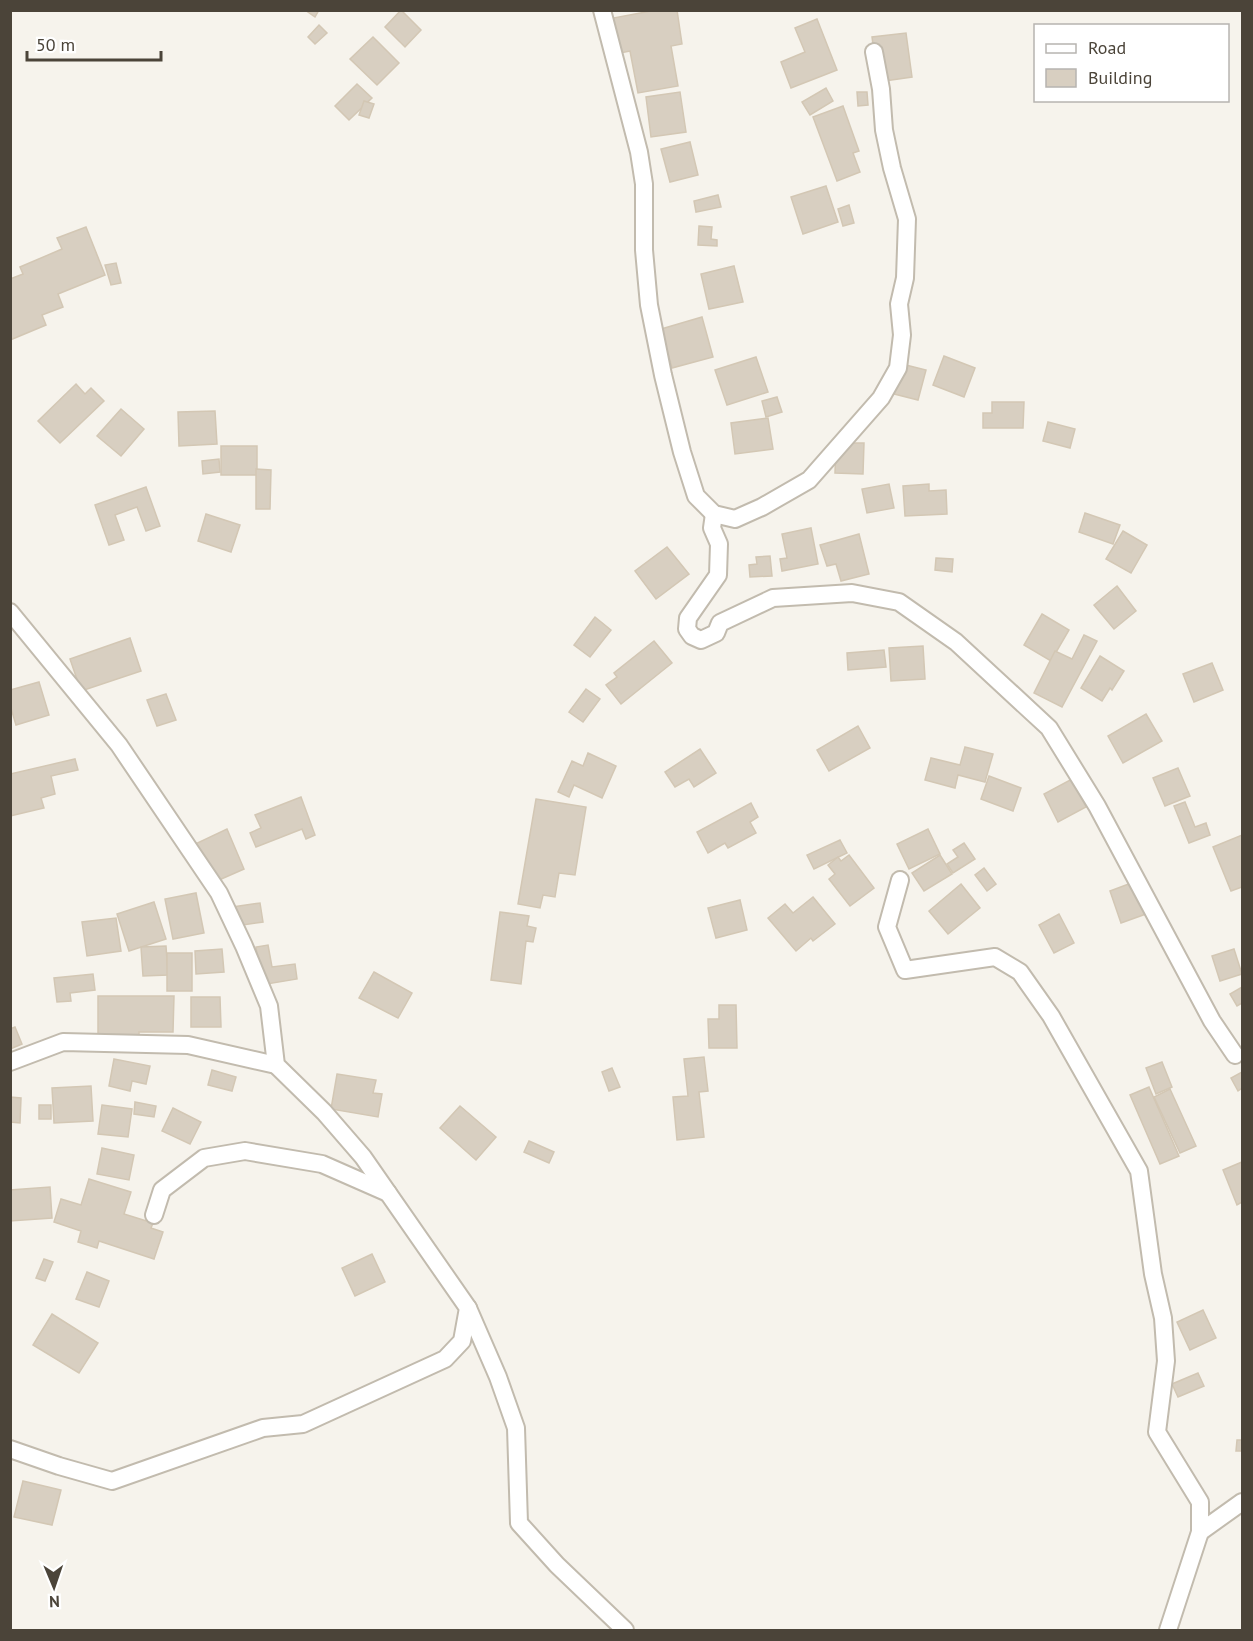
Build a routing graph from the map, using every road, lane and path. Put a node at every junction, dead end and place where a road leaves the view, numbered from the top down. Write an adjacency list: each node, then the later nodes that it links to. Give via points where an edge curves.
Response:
1 (602, 10): 3 (street, via 639,152 649,305 663,375 696,496)
2 (874, 51): 3 (street, via 884,130 907,219 898,368 881,398 809,480 735,519)
3 (714, 514): 6 (street, via 712,528 719,544 718,575 688,618 687,629 692,636 701,640 716,633 720,623 773,598 852,593 899,602 956,642 1049,728 1097,806 1212,1021)
4 (10, 612): 8 (street, via 119,745 219,893 269,1006)
5 (900, 880): 14 (street, via 887,927 905,970 995,957 1020,972 1051,1016 1139,1171 1167,1361 1157,1432 1200,1502)
6 (1234, 1054)
7 (10, 1062): 8 (street, via 63,1042 188,1045)
8 (276, 1065): 9 (street, via 356,1148)
9 (389, 1194): 10 (street, via 322,1164 245,1151 204,1158 162,1190); 11 (street)
10 (154, 1215)
11 (468, 1308): 12 (street, via 462,1341 444,1359 303,1424 263,1428 112,1482); 15 (street, via 516,1428 519,1523)
12 (10, 1449)
13 (1242, 1502): 14 (street)
14 (1200, 1532): 16 (street)
15 (625, 1630)
16 (1168, 1630)

